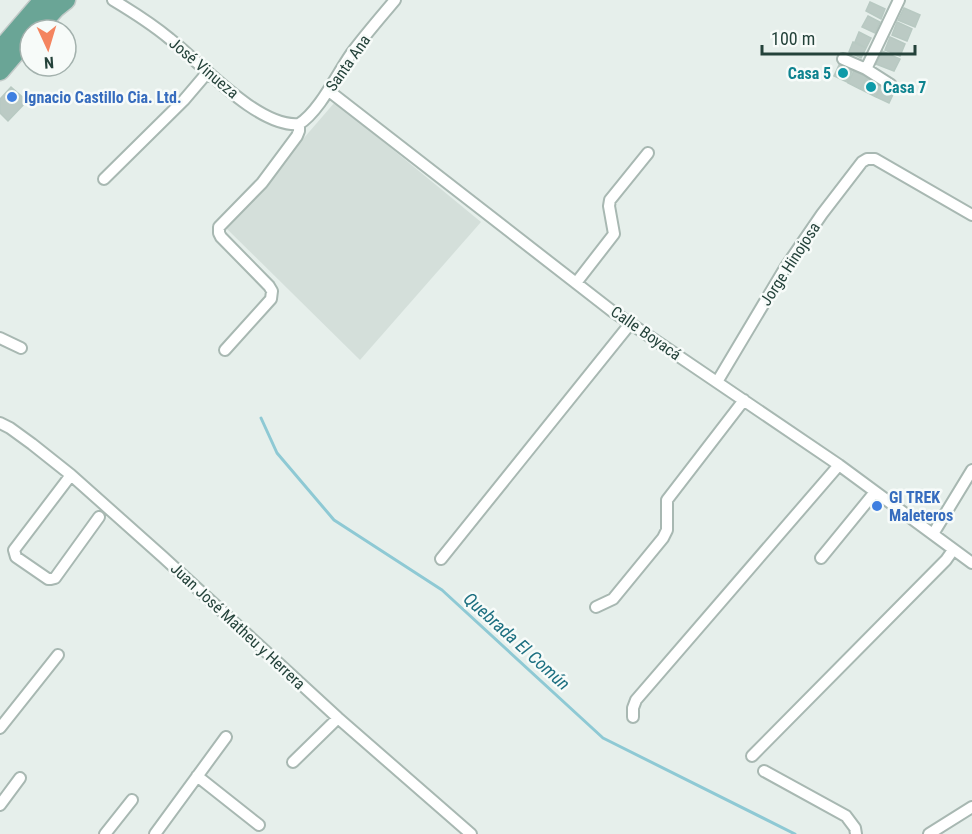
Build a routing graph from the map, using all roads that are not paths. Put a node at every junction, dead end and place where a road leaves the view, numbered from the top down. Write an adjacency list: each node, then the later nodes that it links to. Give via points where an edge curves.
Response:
1 (43, 0): 7 (main road)
2 (66, 0): 6 (main road)
3 (113, 0): 12 (street, José Vinueza, via 171,39)
4 (395, 0): 14 (street, Santa Ana, via 352,53)
5 (899, 0): 10 (street)
6 (47, 18)
7 (0, 50)
8 (18, 50): 11 (main road)
9 (843, 59): 10 (street)
10 (866, 69): 13 (street)
11 (0, 72)
12 (207, 73): 15 (street, José Vinueza, via 270,118); 17 (street)
13 (891, 85)
14 (329, 91): 15 (street, Santa Ana); 19 (street, Calle Boyacá)
15 (299, 124): 23 (street, Santa Ana, via 297,136 262,183 219,227 221,237 272,291 271,299)
16 (648, 153): 19 (street, via 610,200 614,234)
17 (104, 179)
18 (972, 215): 24 (street, Jorge Hinojosa, via 875,159 862,162 785,268)
19 (576, 283): 20 (street, Calle Boyacá)
20 (630, 324): 24 (street, Calle Boyacá); 35 (street)
21 (0, 338): 22 (street)
22 (21, 348)
23 (225, 350)
24 (717, 382): 25 (street, Calle Boyacá)
25 (744, 400): 27 (street, Calle Boyacá); 37 (street, via 667,500 666,534 613,599)
26 (0, 423): 29 (street, Juan José Matheu y Herrera)
27 (839, 465): 30 (street, Calle Boyacá); 39 (street, via 636,700)
28 (972, 470): 32 (street)
29 (70, 475): 31 (street, via 14,550 16,557 48,579 55,578); 40 (street, Juan José Matheu y Herrera)
30 (875, 492): 32 (street, Calle Boyacá); 34 (street)
31 (99, 517)
32 (933, 534): 33 (street, Calle Boyacá)
33 (953, 550): 36 (street, Calle Boyacá); 43 (street)
34 (821, 558)
35 (441, 559)
36 (972, 563)
37 (596, 607)
38 (58, 655): 41 (street)
39 (633, 717)
40 (338, 718): 44 (street); 54 (street, Juan José Matheu y Herrera)
41 (0, 728)
42 (226, 737): 46 (street)
43 (752, 756)
44 (293, 762)
45 (764, 771): 55 (street, via 846,816)
46 (197, 776): 51 (street); 53 (street)
47 (20, 778): 49 (street)
48 (132, 800): 52 (street)
49 (0, 805)
50 (972, 807): 56 (street)
51 (259, 825)
52 (105, 834)
53 (155, 834)
54 (471, 834)
55 (856, 834)
56 (928, 834)

